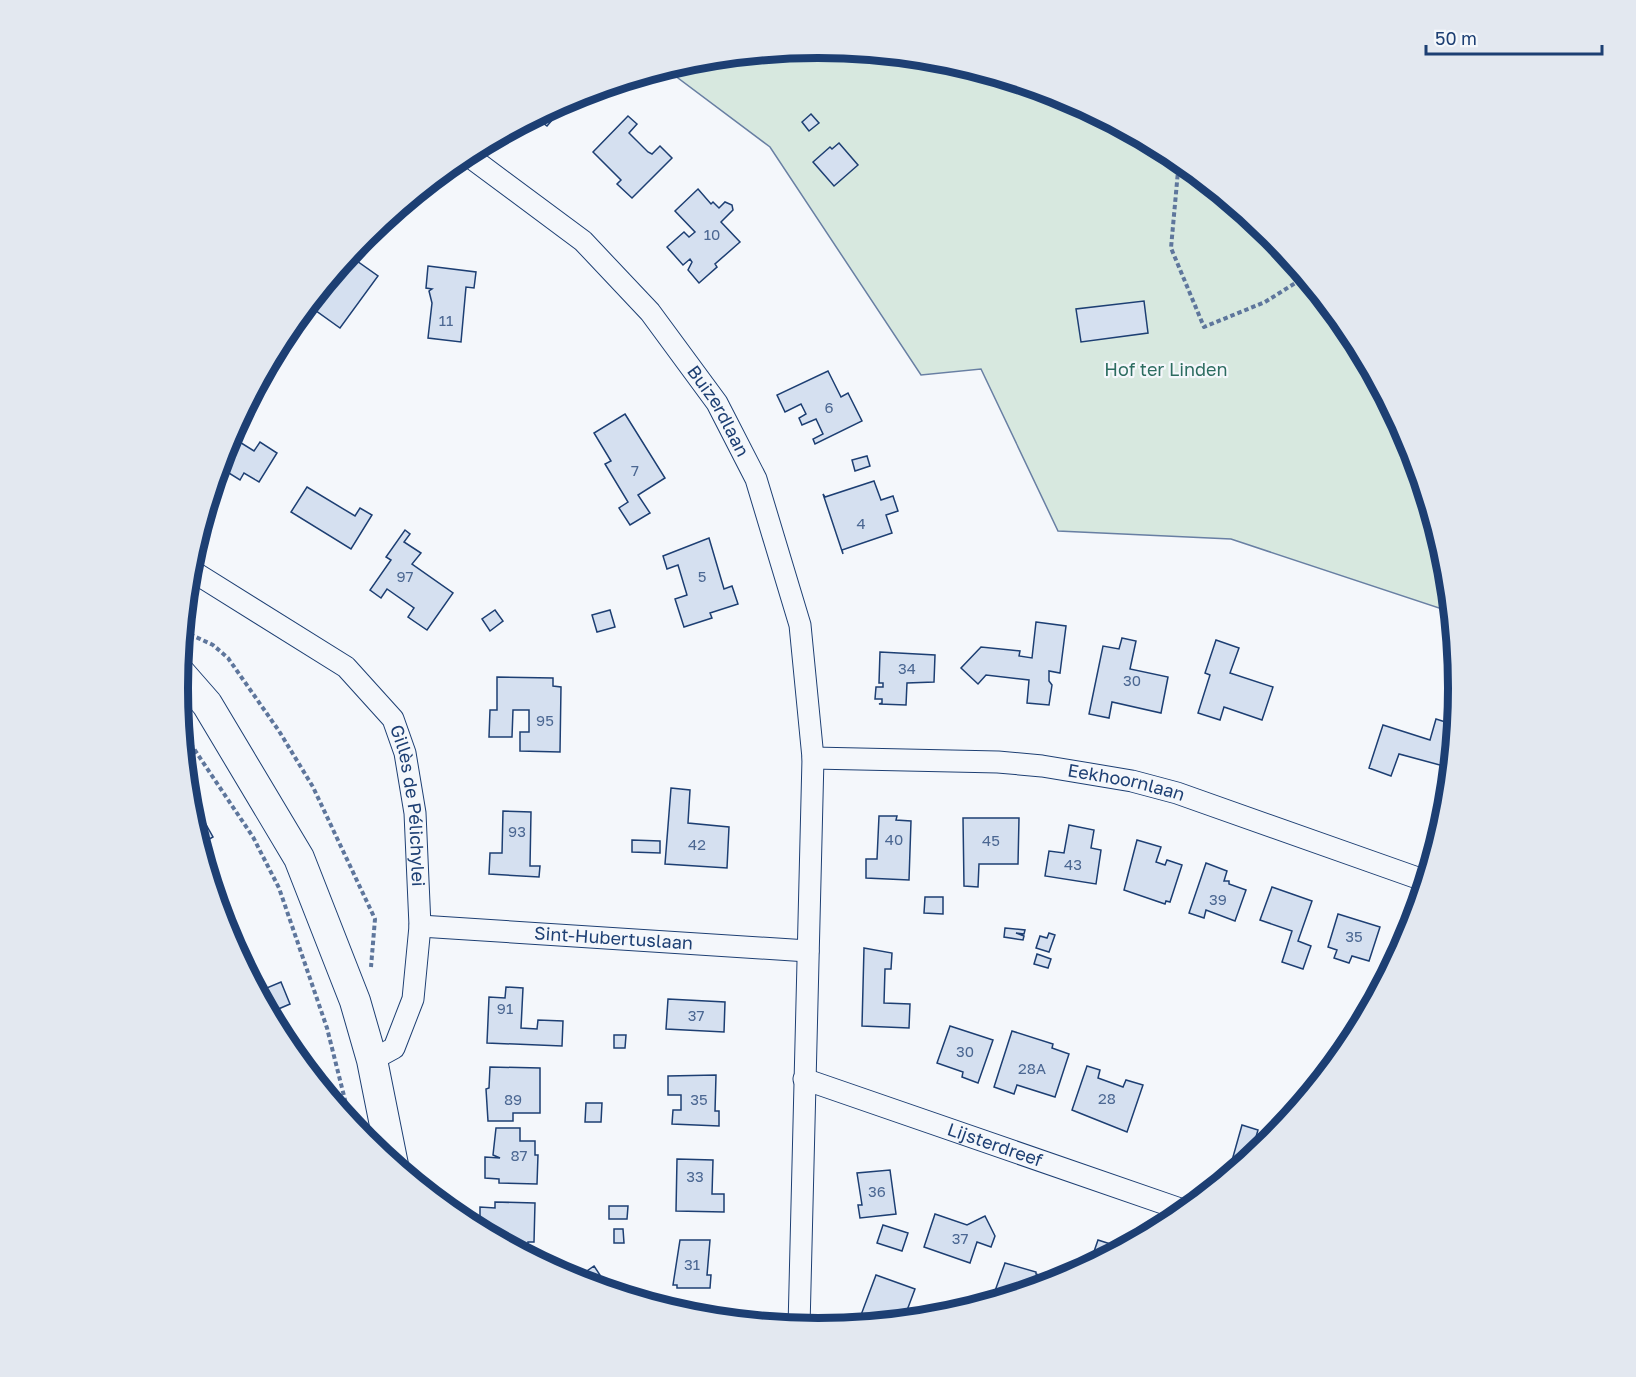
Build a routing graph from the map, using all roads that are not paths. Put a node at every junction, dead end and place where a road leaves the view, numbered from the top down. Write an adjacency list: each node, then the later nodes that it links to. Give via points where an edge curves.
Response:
1 (475, 161): 4 (street, Buizerdlaan, via 582,241 650,312 717,403 756,479 800,625)
2 (198, 575): 6 (street, Gillès de Pélichylei, via 346,667 393,719 405,753 415,813)
3 (188, 682): 8 (main road, via 207,704 299,858 355,1001)
4 (813, 758): 5 (street, Eekhoornlaan, via 1009,763 1090,772 1177,793); 7 (street)
5 (1419, 878)
6 (420, 926): 7 (street, Sint-Hubertuslaan); 8 (street, Gillès de Pélichylei, via 413,999 394,1048)
7 (808, 951): 9 (street)
8 (372, 1060): 10 (main road)
9 (804, 1079): 11 (street, Lijsterdreef); 12 (street)
10 (390, 1150)
11 (1175, 1207)
12 (799, 1318)

